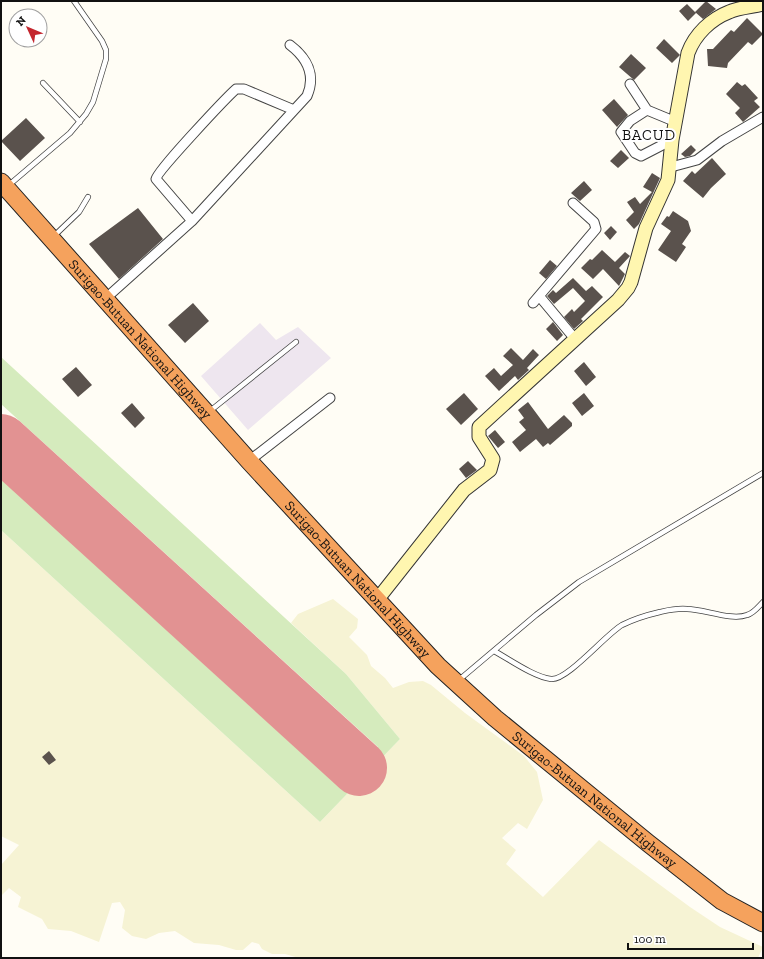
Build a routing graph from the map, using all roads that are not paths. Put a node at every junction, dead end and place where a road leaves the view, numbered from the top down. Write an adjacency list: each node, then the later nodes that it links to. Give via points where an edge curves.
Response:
1 (74, 1): 9 (lane, via 106,50 106,59 93,102)
2 (763, 4): 10 (street, via 728,12 696,36 688,52)
3 (290, 45): 6 (street, via 307,63 310,83 307,96)
4 (43, 83): 9 (lane)
5 (630, 84): 7 (street)
6 (294, 110): 16 (street); 16 (street, via 244,89 236,89 157,174 156,179)
7 (646, 110): 10 (street); 11 (street, via 630,121 621,132 635,153 644,155)
8 (763, 117): 12 (street, via 722,141 692,163)
9 (80, 122): 13 (lane, via 55,147)
10 (676, 122): 11 (street)
11 (672, 140): 12 (street)
12 (671, 167): 19 (street, via 668,180 646,228 628,288)
13 (4, 185): 17 (highway, Surigao-Butuan National Highway)
14 (88, 197): 17 (lane, via 79,212)
15 (573, 202): 19 (street, via 594,222 596,229 537,300)
16 (192, 221): 18 (street)
17 (52, 239): 18 (highway, Surigao-Butuan National Highway)
18 (105, 299): 22 (highway, Surigao-Butuan National Highway)
19 (575, 339): 25 (street, via 479,427 479,437 494,459 490,470 464,490)
20 (296, 342): 22 (lane)
21 (330, 398): 23 (street)
22 (207, 414): 23 (highway, Surigao-Butuan National Highway)
23 (249, 461): 25 (highway, Surigao-Butuan National Highway)
24 (763, 472): 27 (lane, via 579,582)
25 (377, 600): 28 (highway, Surigao-Butuan National Highway)
26 (763, 602): 27 (lane, via 754,611 737,616 687,609 671,609 646,615 622,626 557,679 539,676)
27 (494, 651): 28 (lane)
28 (456, 682): 29 (highway, Surigao-Butuan National Highway, via 524,742 648,843 722,901)
29 (763, 923)

